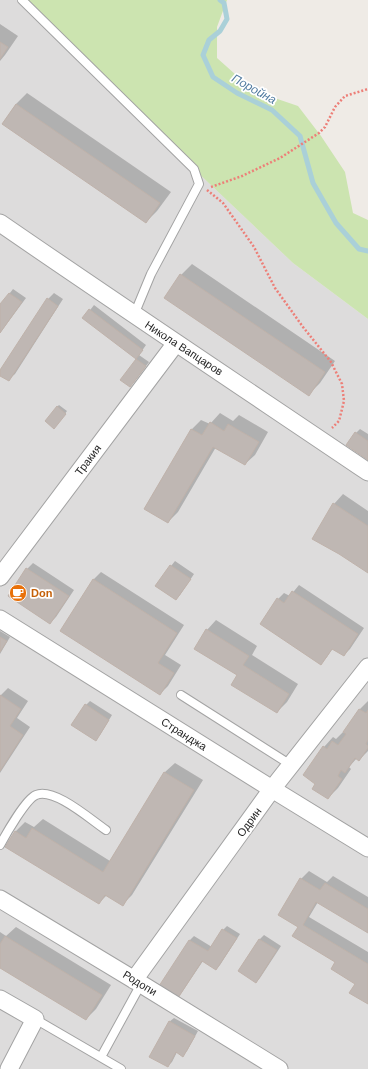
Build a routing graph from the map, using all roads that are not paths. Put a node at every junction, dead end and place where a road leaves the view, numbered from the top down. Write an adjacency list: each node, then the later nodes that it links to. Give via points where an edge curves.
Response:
1 (22, 0): 3 (lane, via 194,169 199,184 150,274)
2 (0, 223): 3 (street, Никола Вапцаров)
3 (134, 315): 4 (street, Никола Вапцаров)
4 (176, 343): 5 (street, Никола Вапцаров); 6 (street, Тракия)
5 (368, 472)
6 (0, 577)
7 (0, 618): 11 (street, Странджа)
8 (368, 667): 10 (street, Одрин)
9 (181, 695): 10 (lane)
10 (291, 765): 11 (street, Одрин)
11 (272, 789): 14 (street, Странджа); 16 (street, Одрин)
12 (106, 830): 13 (lane, via 70,804 46,793 35,795 23,807)
13 (0, 845)
14 (368, 848)
15 (0, 899): 16 (street, Родопи)
16 (137, 982): 19 (lane); 22 (street, Родопи)
17 (0, 999): 18 (street)
18 (35, 1019): 19 (lane); 20 (street)
19 (101, 1057): 21 (lane)
20 (9, 1069)
21 (121, 1069)
22 (279, 1069)

